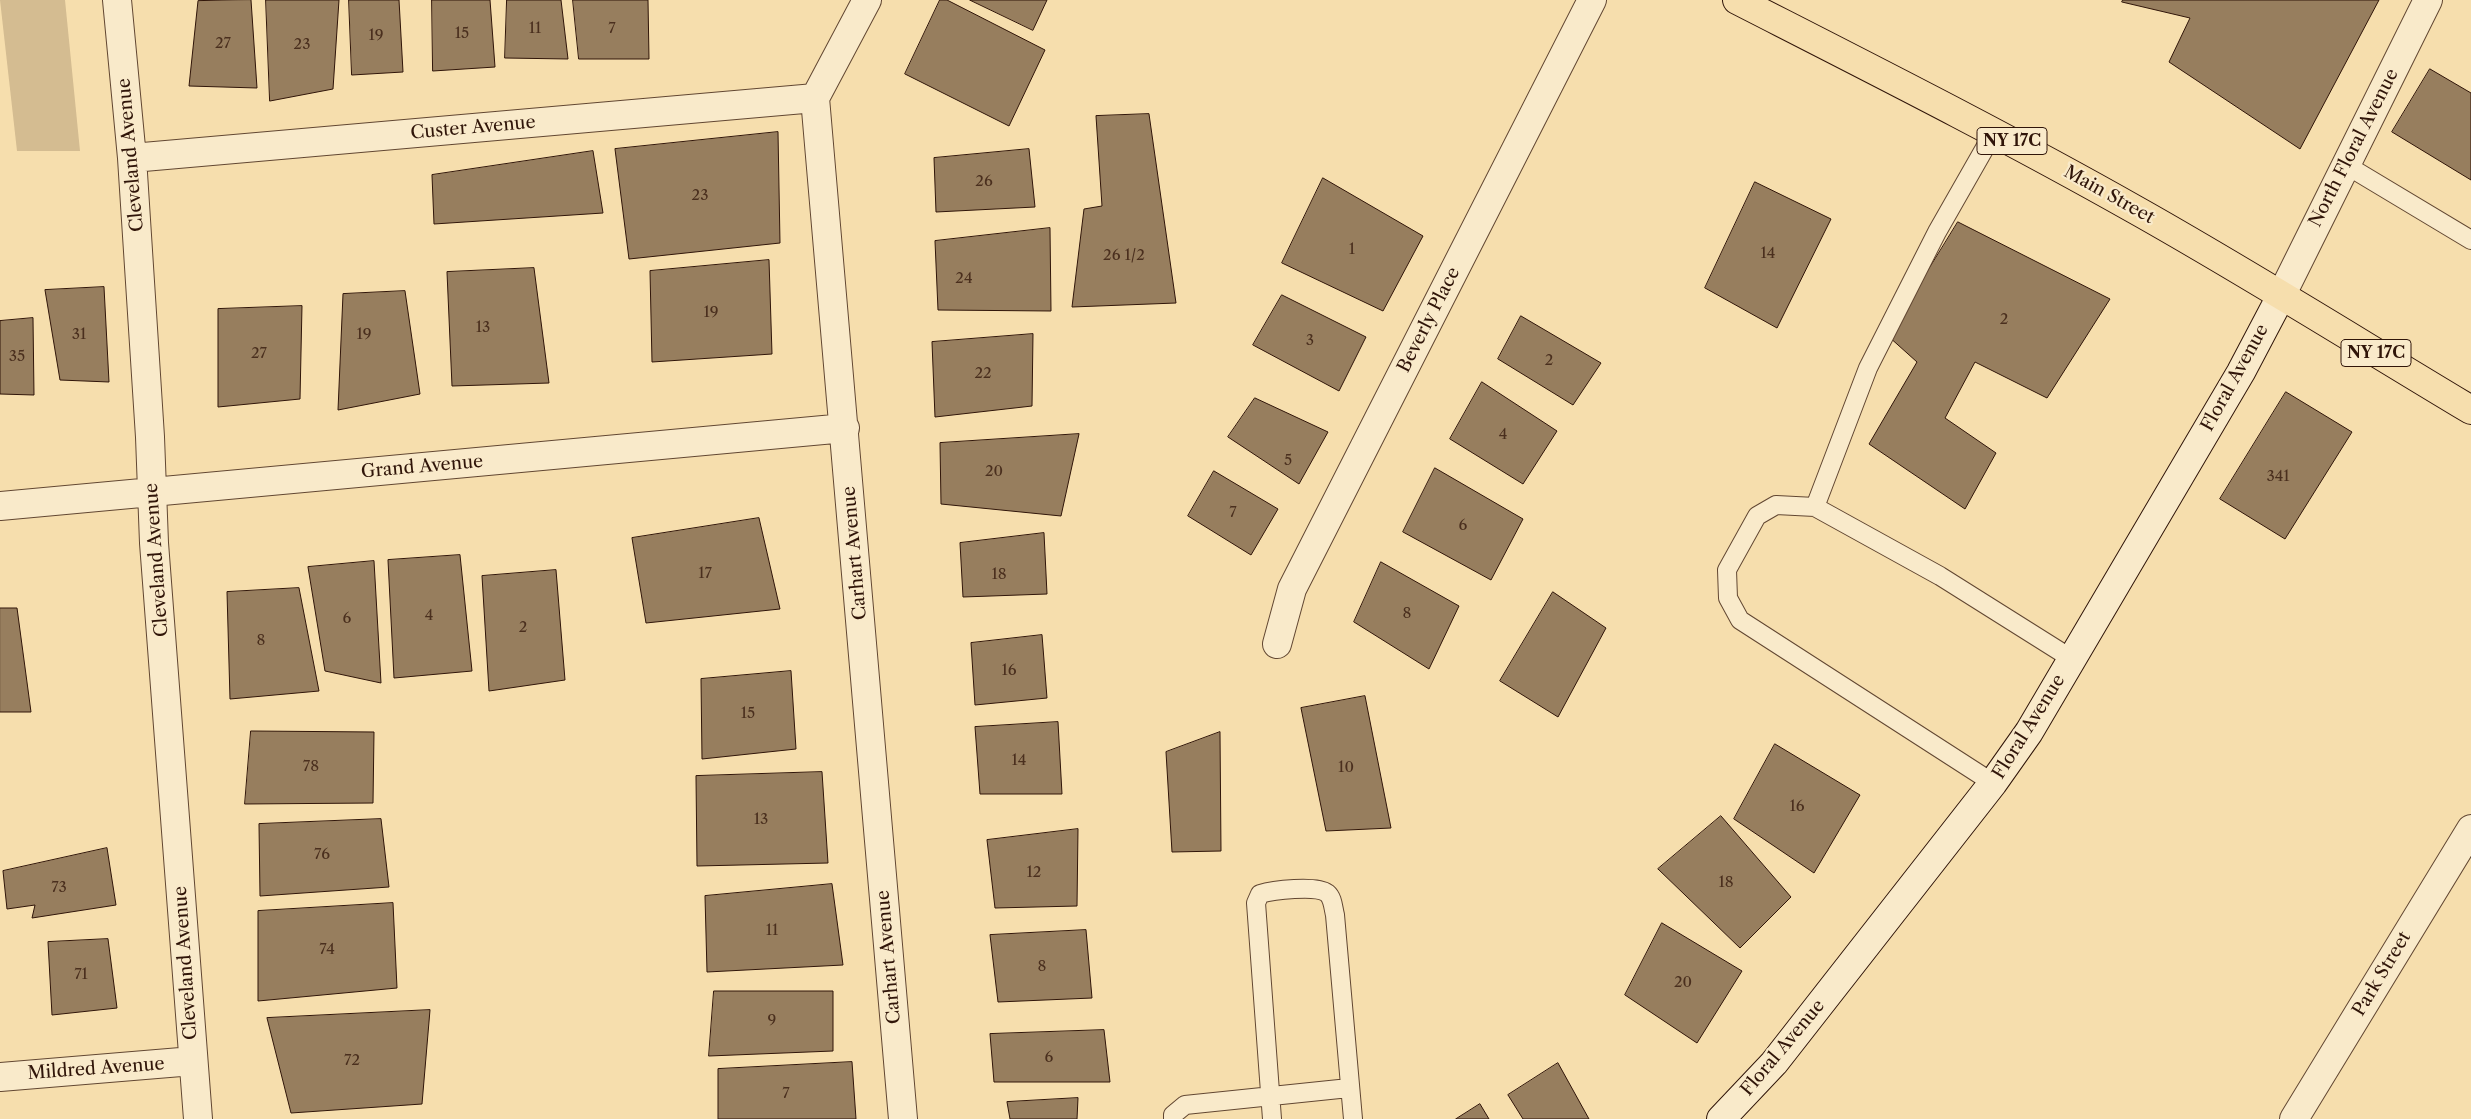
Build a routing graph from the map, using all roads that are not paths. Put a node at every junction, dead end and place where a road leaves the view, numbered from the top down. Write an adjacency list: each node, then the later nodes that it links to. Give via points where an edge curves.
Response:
1 (117, 0): 8 (street, Cleveland Avenue)
2 (866, 0): 6 (street)
3 (1592, 0): 17 (street, Beverly Place, via 1292,589)
4 (1737, 0): 7 (main road, Main Street / NY 17C)
5 (2428, 0): 9 (street, North Floral Avenue)
6 (815, 98): 8 (street, Custer Avenue); 13 (street, Carhart Avenue)
7 (1994, 132): 11 (main road, Main Street / NY 17C, via 2135,209); 16 (lane, via 1868,368)
8 (132, 158): 14 (street, Cleveland Avenue)
9 (2346, 165): 10 (lane); 11 (street, North Floral Avenue)
10 (2471, 240)
11 (2280, 296): 12 (main road, Main Street / NY 17C); 18 (street, Floral Avenue, via 2241,372)
12 (2471, 410)
13 (845, 428): 14 (street, Grand Avenue); 27 (street, Carhart Avenue)
14 (152, 492): 15 (street, Grand Avenue); 21 (street, Cleveland Avenue)
15 (0, 506)
16 (1815, 507): 18 (lane, via 1940,576); 19 (lane, via 1776,505 1757,516 1727,570 1728,598 1740,620)
17 (1277, 644)
18 (2072, 659): 19 (street, Floral Avenue, via 2029,732)
19 (1993, 783): 25 (street, Floral Avenue, via 1774,1064)
20 (2471, 829): 31 (street, Park Street)
21 (193, 1061): 22 (street, Mildred Avenue); 26 (street, Cleveland Avenue)
22 (0, 1077)
23 (1350, 1088): 24 (lane); 24 (lane, via 1332,899 1326,892 1314,889 1270,891 1260,894 1255,918); 30 (lane)
24 (1269, 1098): 28 (lane, via 1185,1105 1173,1115); 29 (lane)
25 (1723, 1118)
26 (198, 1119)
27 (903, 1119)
28 (1173, 1119)
29 (1272, 1119)
30 (1353, 1119)
31 (2294, 1119)

